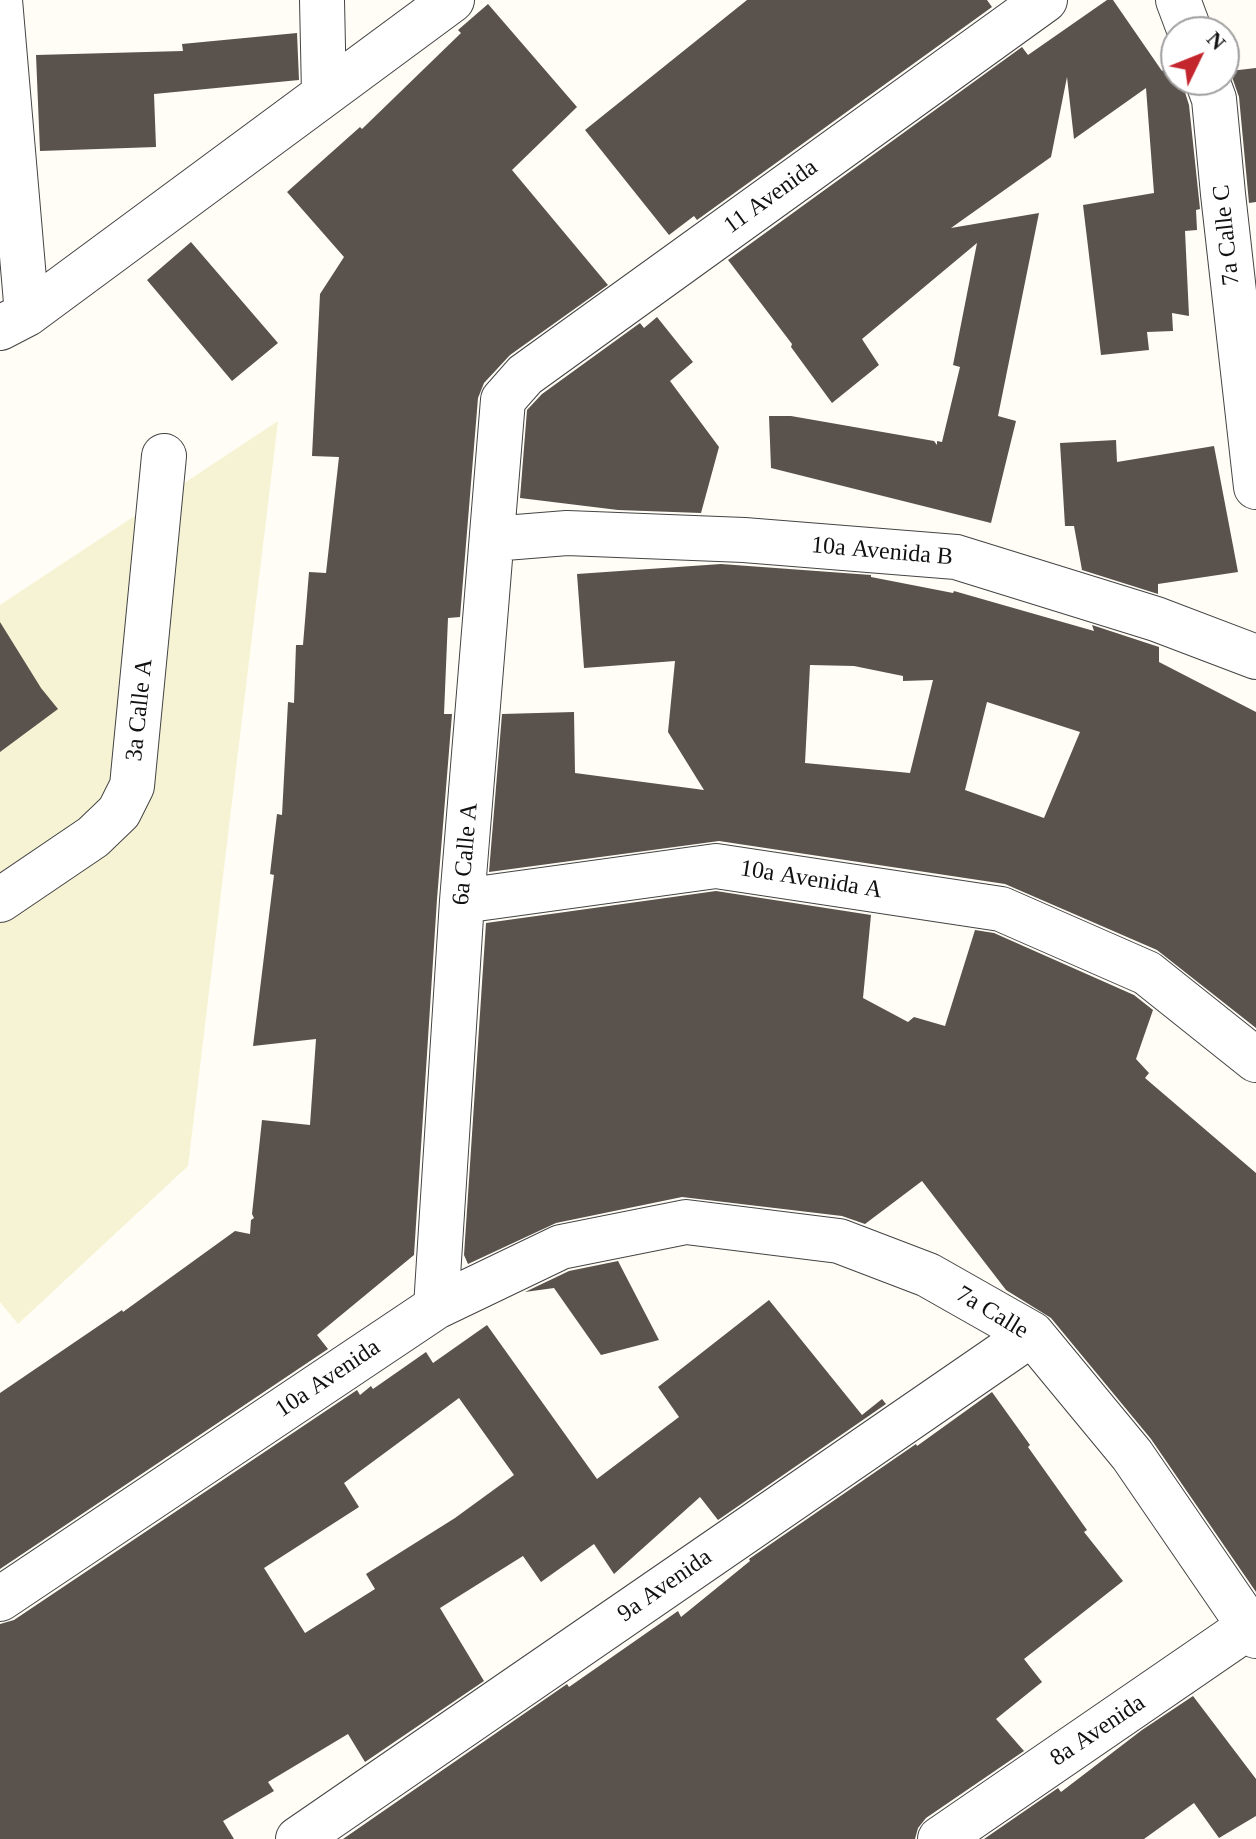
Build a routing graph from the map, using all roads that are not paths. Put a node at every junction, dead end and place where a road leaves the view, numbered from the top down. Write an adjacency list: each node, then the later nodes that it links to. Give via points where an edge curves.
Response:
1 (0, 0): 7 (street)
2 (322, 0): 5 (street)
3 (452, 0): 5 (street)
4 (1045, 0): 8 (street, 11 Avenida, via 525,375)
5 (324, 94): 7 (street)
6 (1213, 96): 10 (street, 7a Calle C)
7 (14, 321)
8 (503, 400): 11 (street, 6a Calle A)
9 (164, 456): 13 (street, 3a Calle A, via 132,786 119,812 93,837)
10 (1256, 487)
11 (492, 539): 12 (street, 10a Avenida B, via 567,533 685,537 956,557 1156,619); 14 (street, 6a Calle A)
12 (1256, 657)
13 (0, 900)
14 (462, 901): 15 (street, 10a Avenida A, via 716,866 1001,909 1147,973); 17 (street, 6a Calle A)
15 (1256, 1060)
16 (686, 1222): 17 (street, 10a Avenida, via 561,1247); 18 (street, 7a Calle, via 839,1241 928,1275)
17 (436, 1307): 19 (street, 10a Avenida)
18 (1032, 1334): 20 (street, 7a Calle, via 1132,1455); 21 (street, 9a Avenida)
19 (0, 1599)
20 (1254, 1628): 22 (street, 8a Avenida)
21 (298, 1839)
22 (940, 1839)

